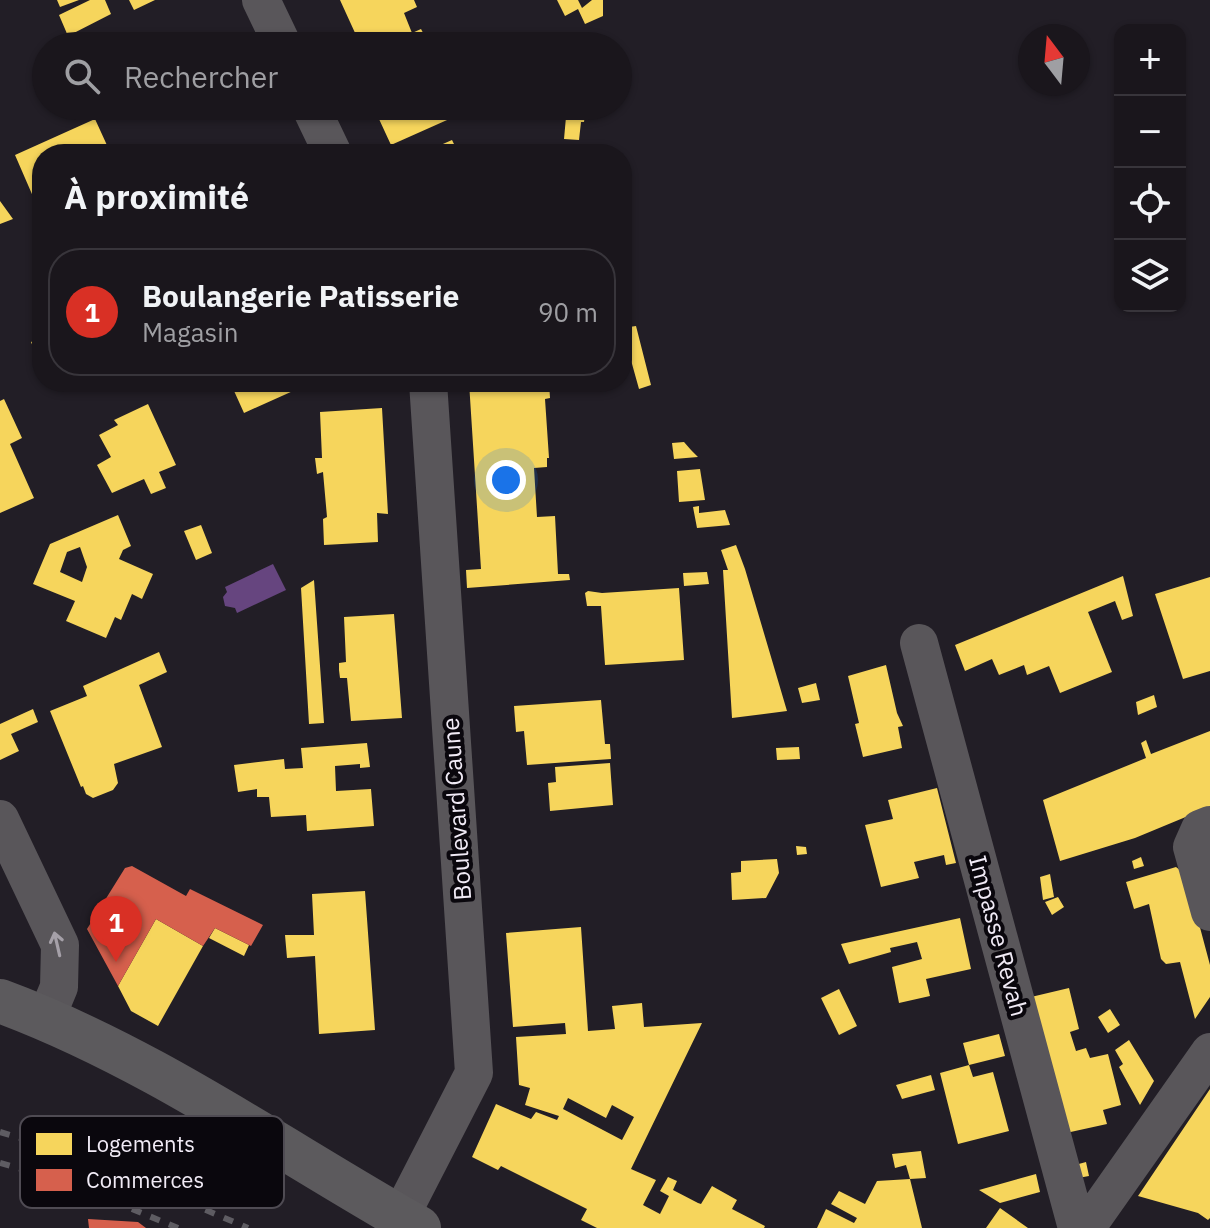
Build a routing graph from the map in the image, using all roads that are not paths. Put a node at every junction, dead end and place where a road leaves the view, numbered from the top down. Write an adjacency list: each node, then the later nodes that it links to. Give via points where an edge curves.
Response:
1 (261, 0): 2 (street)
2 (276, 32)
3 (317, 120): 4 (street)
4 (328, 144)
5 (429, 392): 16 (street, Boulevard Caune, via 474,1073)
6 (919, 643): 17 (street, Impasse Revah)
7 (3, 825): 9 (street); 12 (street, one-way to 7, via 59,987 60,945)
8 (1210, 825): 10 (street, via 1200,829 1192,847)
9 (0, 878)
10 (1210, 912)
11 (0, 1001): 12 (main road)
12 (46, 1018): 14 (main road)
13 (1210, 1052): 18 (street)
14 (229, 1116)
15 (284, 1149): 16 (main road)
16 (409, 1223)
17 (1077, 1228)
18 (1086, 1228)

